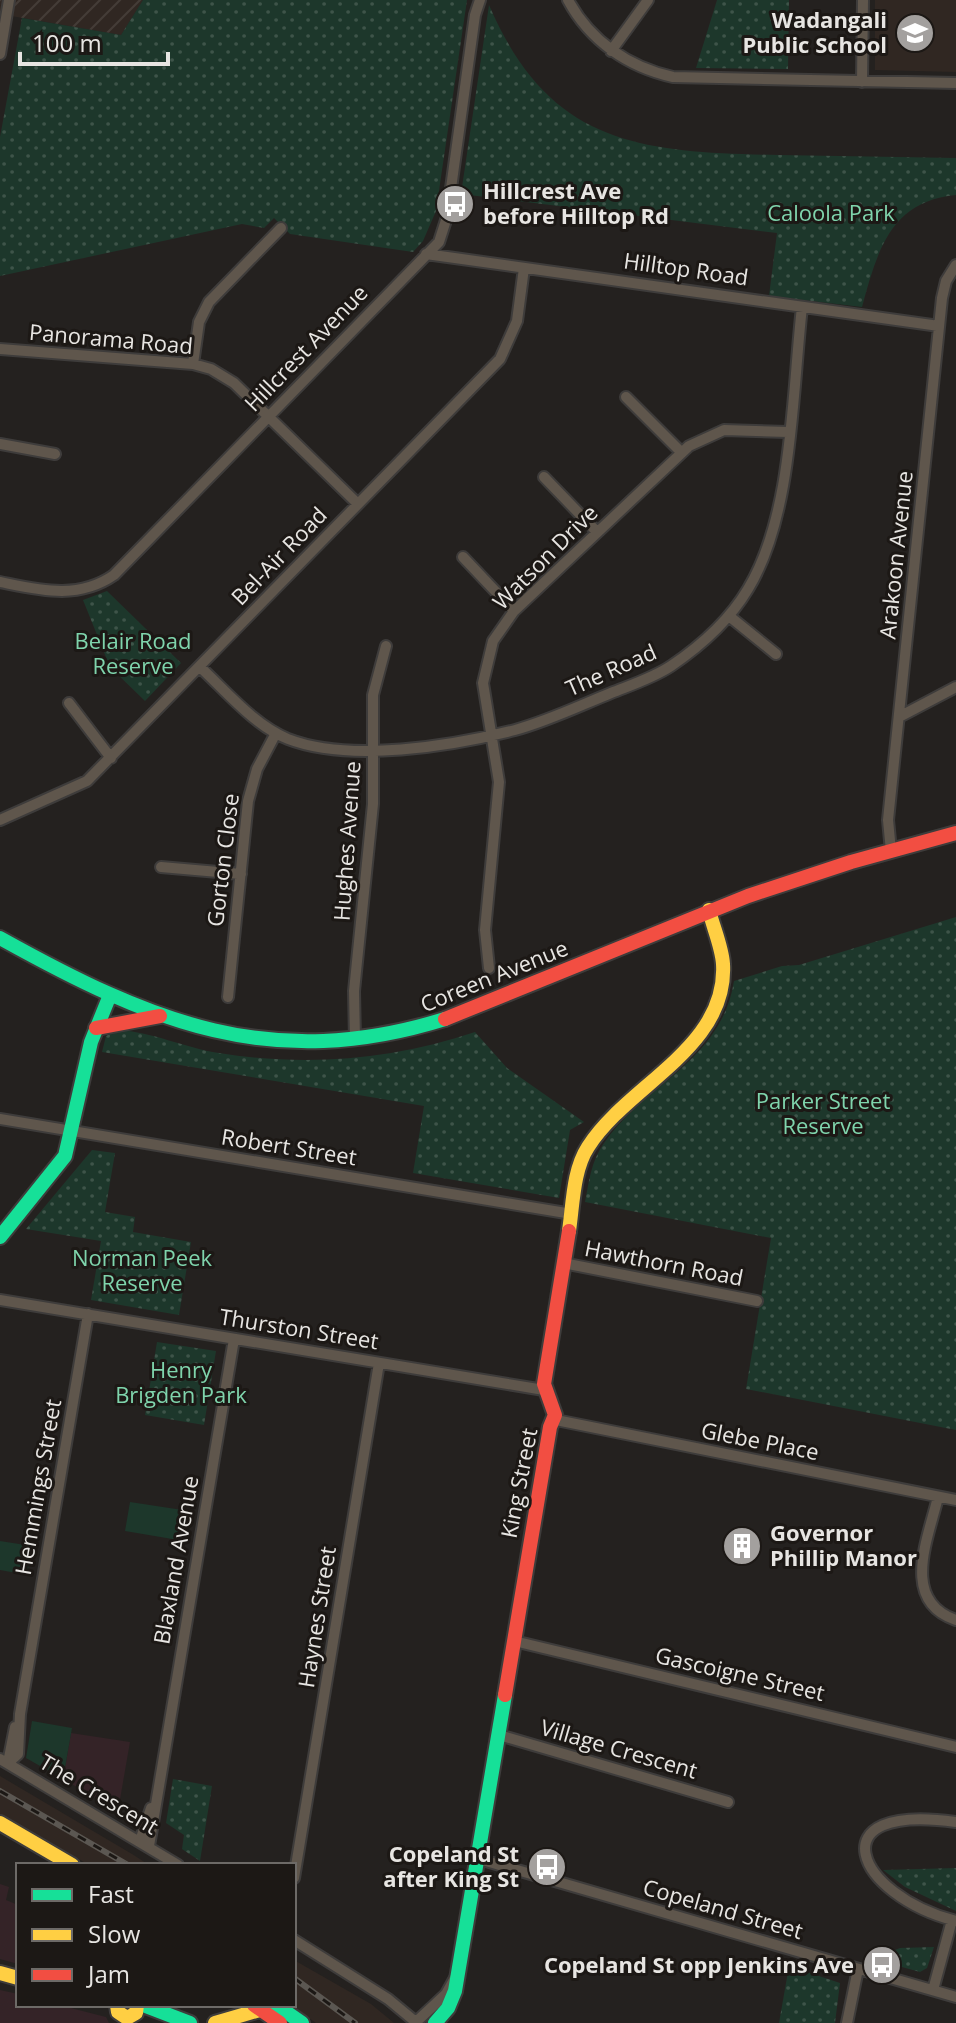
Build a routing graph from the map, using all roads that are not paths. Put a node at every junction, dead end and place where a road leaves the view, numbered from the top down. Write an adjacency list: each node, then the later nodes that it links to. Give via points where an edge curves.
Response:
1 (9, 0): 7 (street)
2 (480, 0): 11 (street, Hillcrest Avenue, via 445,229)
3 (568, 0): 6 (street)
4 (648, 0): 6 (street)
5 (863, 0): 8 (street)
6 (611, 51): 8 (street, via 648,70 680,78)
7 (0, 54)
8 (862, 82): 9 (street)
9 (956, 83)
10 (281, 228): 17 (street, via 209,302 199,322)
11 (426, 254): 13 (street, Hilltop Road); 19 (street, Hillcrest Avenue)
12 (956, 265): 15 (street, Arakoon Avenue, via 944,285)
13 (524, 268): 14 (street, Hilltop Road); 25 (street, Bel-Air Road, via 517,321 505,352)
14 (802, 307): 15 (street, Hilltop Road); 20 (street, The Road)
15 (939, 326): 36 (street, Arakoon Avenue)
16 (0, 349): 17 (street, Panorama Road)
17 (193, 364): 19 (street, Panorama Road, via 226,378)
18 (626, 397): 22 (street)
19 (268, 416): 25 (street, Panorama Road); 28 (street, Hillcrest Avenue, via 103,582 69,592)
20 (788, 432): 22 (street, Watson Drive, via 724,430); 30 (street, The Road, via 774,531 756,575)
21 (0, 444): 23 (street)
22 (681, 452): 26 (street, Watson Drive)
23 (55, 454)
24 (544, 477): 26 (street)
25 (358, 504): 33 (street, Bel-Air Road)
26 (597, 532): 29 (street, Watson Drive)
27 (463, 557): 29 (street)
28 (0, 582)
29 (514, 611): 38 (street, Watson Drive, via 493,641 484,668)
30 (729, 616): 32 (street); 38 (street, The Road, via 659,673 546,719)
31 (386, 646): 39 (street, Hughes Avenue, via 373,695)
32 (776, 654)
33 (200, 667): 37 (street, The Road); 40 (street, Bel-Air Road)
34 (956, 687): 36 (street)
35 (69, 703): 40 (street)
36 (899, 717): 43 (street, Arakoon Avenue, via 888,820)
37 (276, 733): 39 (street, The Road, via 322,748); 45 (street, Gorton Close, via 250,790)
38 (490, 735): 39 (street, The Road); 48 (street, Watson Drive, via 499,798 485,930)
39 (373, 749): 53 (street, Hughes Avenue)
40 (111, 758): 41 (street, Bel-Air Road, via 83,784)
41 (0, 820)
42 (956, 833): 43 (main road, Coreen Avenue)
43 (891, 851): 46 (main road, Coreen Avenue)
44 (161, 867): 45 (street)
45 (241, 874): 50 (street, Gorton Close)
46 (709, 910): 53 (main road, Coreen Avenue, via 457,1019); 56 (main road, via 723,964 714,1012 699,1036 591,1139 580,1166)
47 (0, 938): 49 (main road, Coreen Avenue)
48 (489, 968)
49 (110, 995): 51 (main road, Coreen Avenue); 52 (main road)
50 (228, 997)
51 (160, 1016): 52 (main road); 53 (main road, Coreen Avenue, via 251,1038)
52 (96, 1028): 55 (main road)
53 (355, 1040)
54 (0, 1119): 55 (street, Robert Street)
55 (73, 1132): 56 (street, Robert Street); 57 (main road, via 61,1162)
56 (572, 1214): 58 (main road)
57 (0, 1237)
58 (563, 1263): 60 (street, Hawthorn Road); 64 (main road)
59 (0, 1300): 61 (street, Thurston Street)
60 (757, 1301)
61 (88, 1314): 62 (street, Thurston Street); 72 (street, Hemmings Street, via 20,1714)
62 (234, 1339): 63 (street, Thurston Street); 76 (street, Blaxland Avenue)
63 (379, 1363): 64 (street, Thurston Street); 80 (street, Haynes Street)
64 (544, 1390): 65 (main road, King Street, via 557,1410)
65 (556, 1420): 66 (street, Glebe Place); 69 (main road, King Street, via 550,1427)
66 (938, 1497): 67 (street, Glebe Place); 68 (street, via 921,1583 933,1608)
67 (956, 1500)
68 (956, 1620)
69 (514, 1641): 70 (main road, King Street); 71 (street, Gascoigne Street)
70 (499, 1735): 73 (street, Village Crescent); 77 (main road, King Street)
71 (956, 1747)
72 (4, 1761): 76 (street, The Crescent)
73 (728, 1802)
74 (956, 1822): 81 (street, via 885,1824 870,1834 864,1851 868,1867 889,1888)
75 (0, 1823): 78 (main road)
76 (145, 1844): 79 (street, The Crescent)
77 (479, 1859): 83 (street, Copeland Street); 84 (main road, King Street)
78 (69, 1863)
79 (175, 1863)
80 (296, 1866)
81 (954, 1920): 85 (street)
82 (296, 1941): 91 (street)
83 (858, 1969): 85 (street, Copeland Street); 95 (street)
84 (455, 1978): 91 (street, King Street); 94 (main road, King Street, via 453,2000)
85 (933, 1990): 86 (street, Copeland Street)
86 (956, 1997)
87 (108, 2007): 89 (main road)
88 (257, 2007): 90 (main road); 93 (main road)
89 (128, 2013): 92 (main road)
90 (291, 2020)
91 (417, 2022)
92 (190, 2023)
93 (216, 2023)
94 (435, 2023)
95 (847, 2023)

